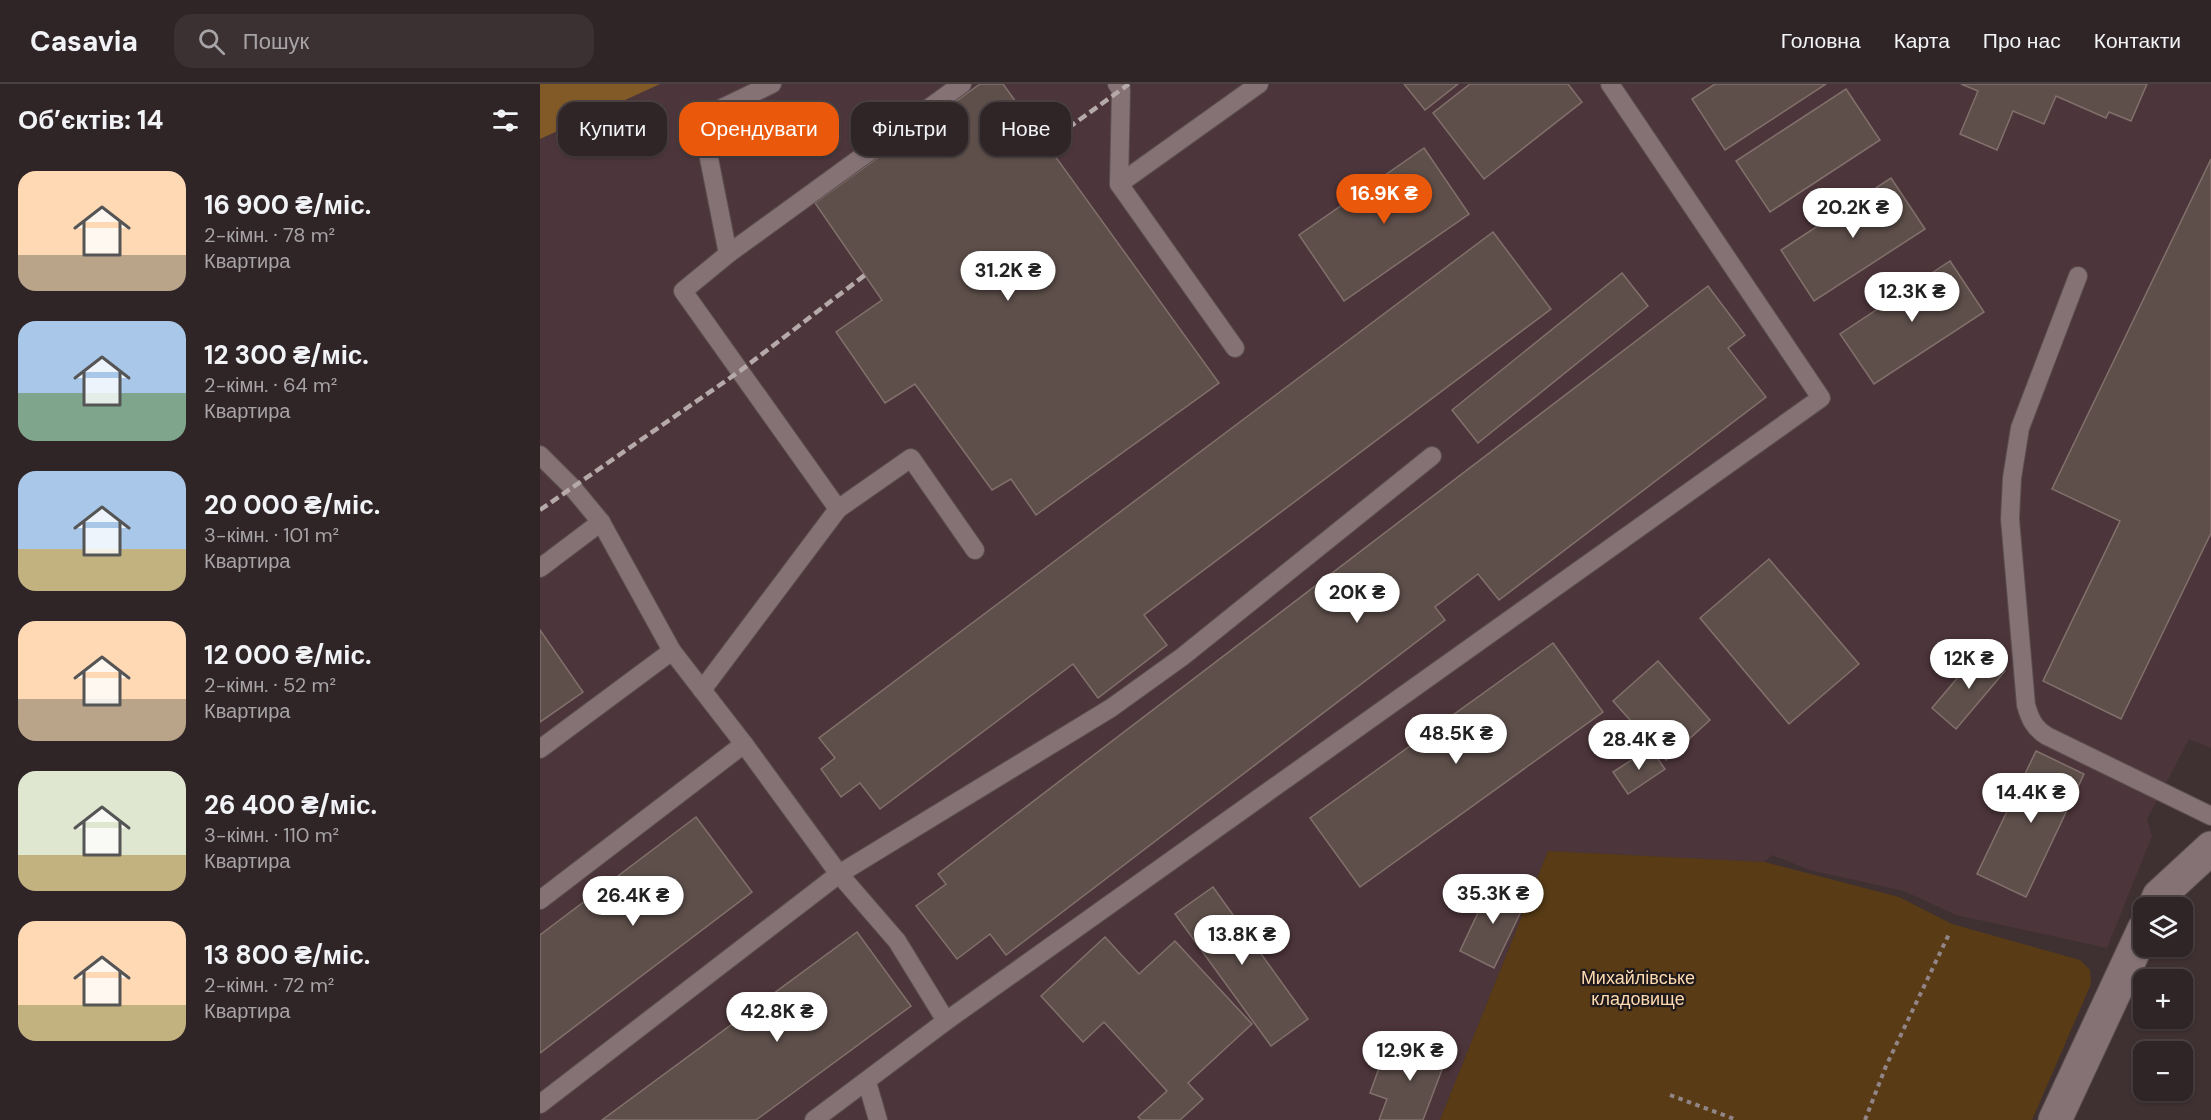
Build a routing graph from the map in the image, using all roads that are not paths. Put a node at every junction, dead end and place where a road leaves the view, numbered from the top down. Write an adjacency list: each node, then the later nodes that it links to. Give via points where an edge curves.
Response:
1 (772, 84): 7 (lane, via 701,118)
2 (962, 84): 7 (lane)
3 (1118, 84): 6 (lane)
4 (1259, 84): 6 (lane)
5 (1610, 84): 26 (lane, via 1821,398)
6 (1119, 184): 9 (lane)
7 (728, 254): 12 (lane, via 683,291)
8 (2078, 276): 20 (lane, via 2020,428 2012,478 2010,519 2026,705 2031,722 2047,736)
9 (1234, 348)
10 (540, 455): 13 (lane)
11 (1432, 456): 22 (lane, via 1182,657 1111,708)
12 (838, 509): 14 (lane, via 912,458); 17 (lane)
13 (601, 522): 15 (lane); 16 (lane)
14 (975, 550)
15 (540, 568)
16 (672, 651): 17 (lane); 19 (lane)
17 (702, 690): 18 (lane)
18 (744, 744): 22 (lane); 24 (lane)
19 (540, 749)
20 (2211, 816)
21 (2211, 848): 23 (street)
22 (839, 874): 26 (lane, via 897,941); 28 (lane)
23 (2159, 897)
24 (540, 900)
25 (2133, 953): 31 (street)
26 (946, 1021): 27 (lane)
27 (867, 1082): 29 (lane); 30 (lane)
28 (540, 1104)
29 (814, 1120)
30 (878, 1120)
31 (2055, 1120)

